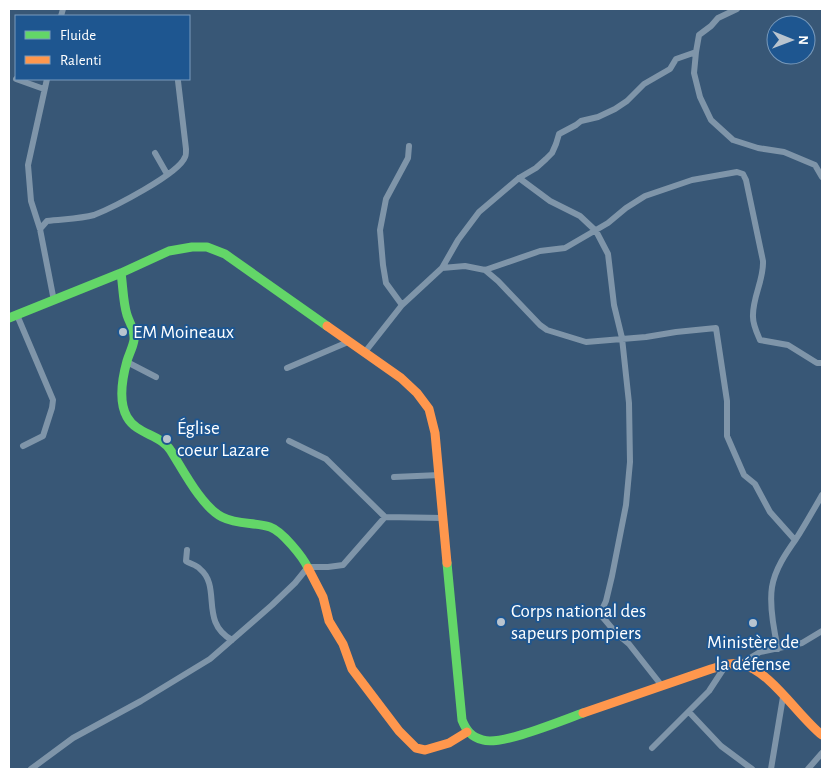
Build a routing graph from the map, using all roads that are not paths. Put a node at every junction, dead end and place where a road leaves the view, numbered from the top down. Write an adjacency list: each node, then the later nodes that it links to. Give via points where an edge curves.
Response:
1 (737, 9): 2 (street, via 718,18 699,35)
2 (696, 52): 10 (street, via 694,73 700,97 712,120 733,140 784,152 815,165); 11 (street, via 676,59 670,69 644,84 615,109 581,120 559,134 552,153 536,168)
3 (19, 80): 6 (street)
4 (46, 80): 6 (street)
5 (178, 81): 9 (street, via 186,157)
6 (44, 89): 12 (street, via 28,165 31,201)
7 (409, 146): 18 (street, via 408,158 386,199 380,230 386,283)
8 (155, 153): 9 (street)
9 (167, 174): 12 (street, via 122,202 92,215 47,221)
10 (822, 177)
11 (518, 178): 13 (street, via 550,201 580,216); 14 (street, via 479,212)
12 (40, 229): 17 (street)
13 (596, 231): 15 (street, via 564,248 540,251); 20 (street, via 608,254); 24 (street, via 645,196 692,180 737,172 743,174 764,261 753,317 760,340 788,345)
14 (442, 268): 15 (street); 18 (street)
15 (485, 270): 20 (street, via 547,330 586,342)
16 (121, 273): 17 (main road); 21 (main road, via 169,251 207,247 225,254); 23 (main road, via 127,314 135,333)
17 (54, 301): 19 (main road)
18 (402, 305): 22 (street)
19 (13, 316): 28 (street, via 53,400 43,436)
20 (622, 338): 34 (street, via 716,328 727,401 726,436 744,475 755,484 770,512); 42 (street, via 629,402 630,462 626,505 612,576 600,614)
21 (348, 342): 22 (main road); 25 (street)
22 (365, 352): 29 (main road, via 401,378 429,409)
23 (127, 362): 26 (street); 36 (main road, via 121,399 132,425 169,448 193,487 216,514 232,522 271,527 302,556)
24 (822, 363)
25 (287, 368)
26 (156, 377)
27 (289, 441): 32 (street, via 326,459)
28 (23, 446)
29 (440, 475): 30 (street); 33 (main road)
30 (394, 477)
31 (822, 495): 34 (street)
32 (385, 517): 33 (street); 36 (street, via 343,565)
33 (443, 518): 45 (main road, via 462,720)
34 (795, 540): 39 (street, via 775,576 772,590 773,626)
35 (187, 550): 38 (street, via 186,561 200,568 206,577 212,594 211,612 218,627 224,636)
36 (308, 567): 38 (street, via 295,583); 45 (main road, via 352,668 399,731 416,748 424,750 449,743)
37 (822, 631): 39 (street, via 802,643)
38 (232, 640): 49 (street, via 175,682 74,738)
39 (778, 650): 41 (street, via 760,652)
40 (727, 664): 41 (main road); 42 (main road); 44 (street)
41 (740, 664): 43 (main road, via 755,668)
42 (662, 686): 45 (main road, via 512,738 484,741)
43 (783, 697): 46 (main road, via 805,722); 51 (street)
44 (689, 712): 47 (street); 50 (street, via 721,746)
45 (467, 732)
46 (822, 735)
47 (652, 748)
48 (822, 753): 52 (street)
49 (31, 769)
50 (752, 769)
51 (771, 769)
52 (808, 769)

